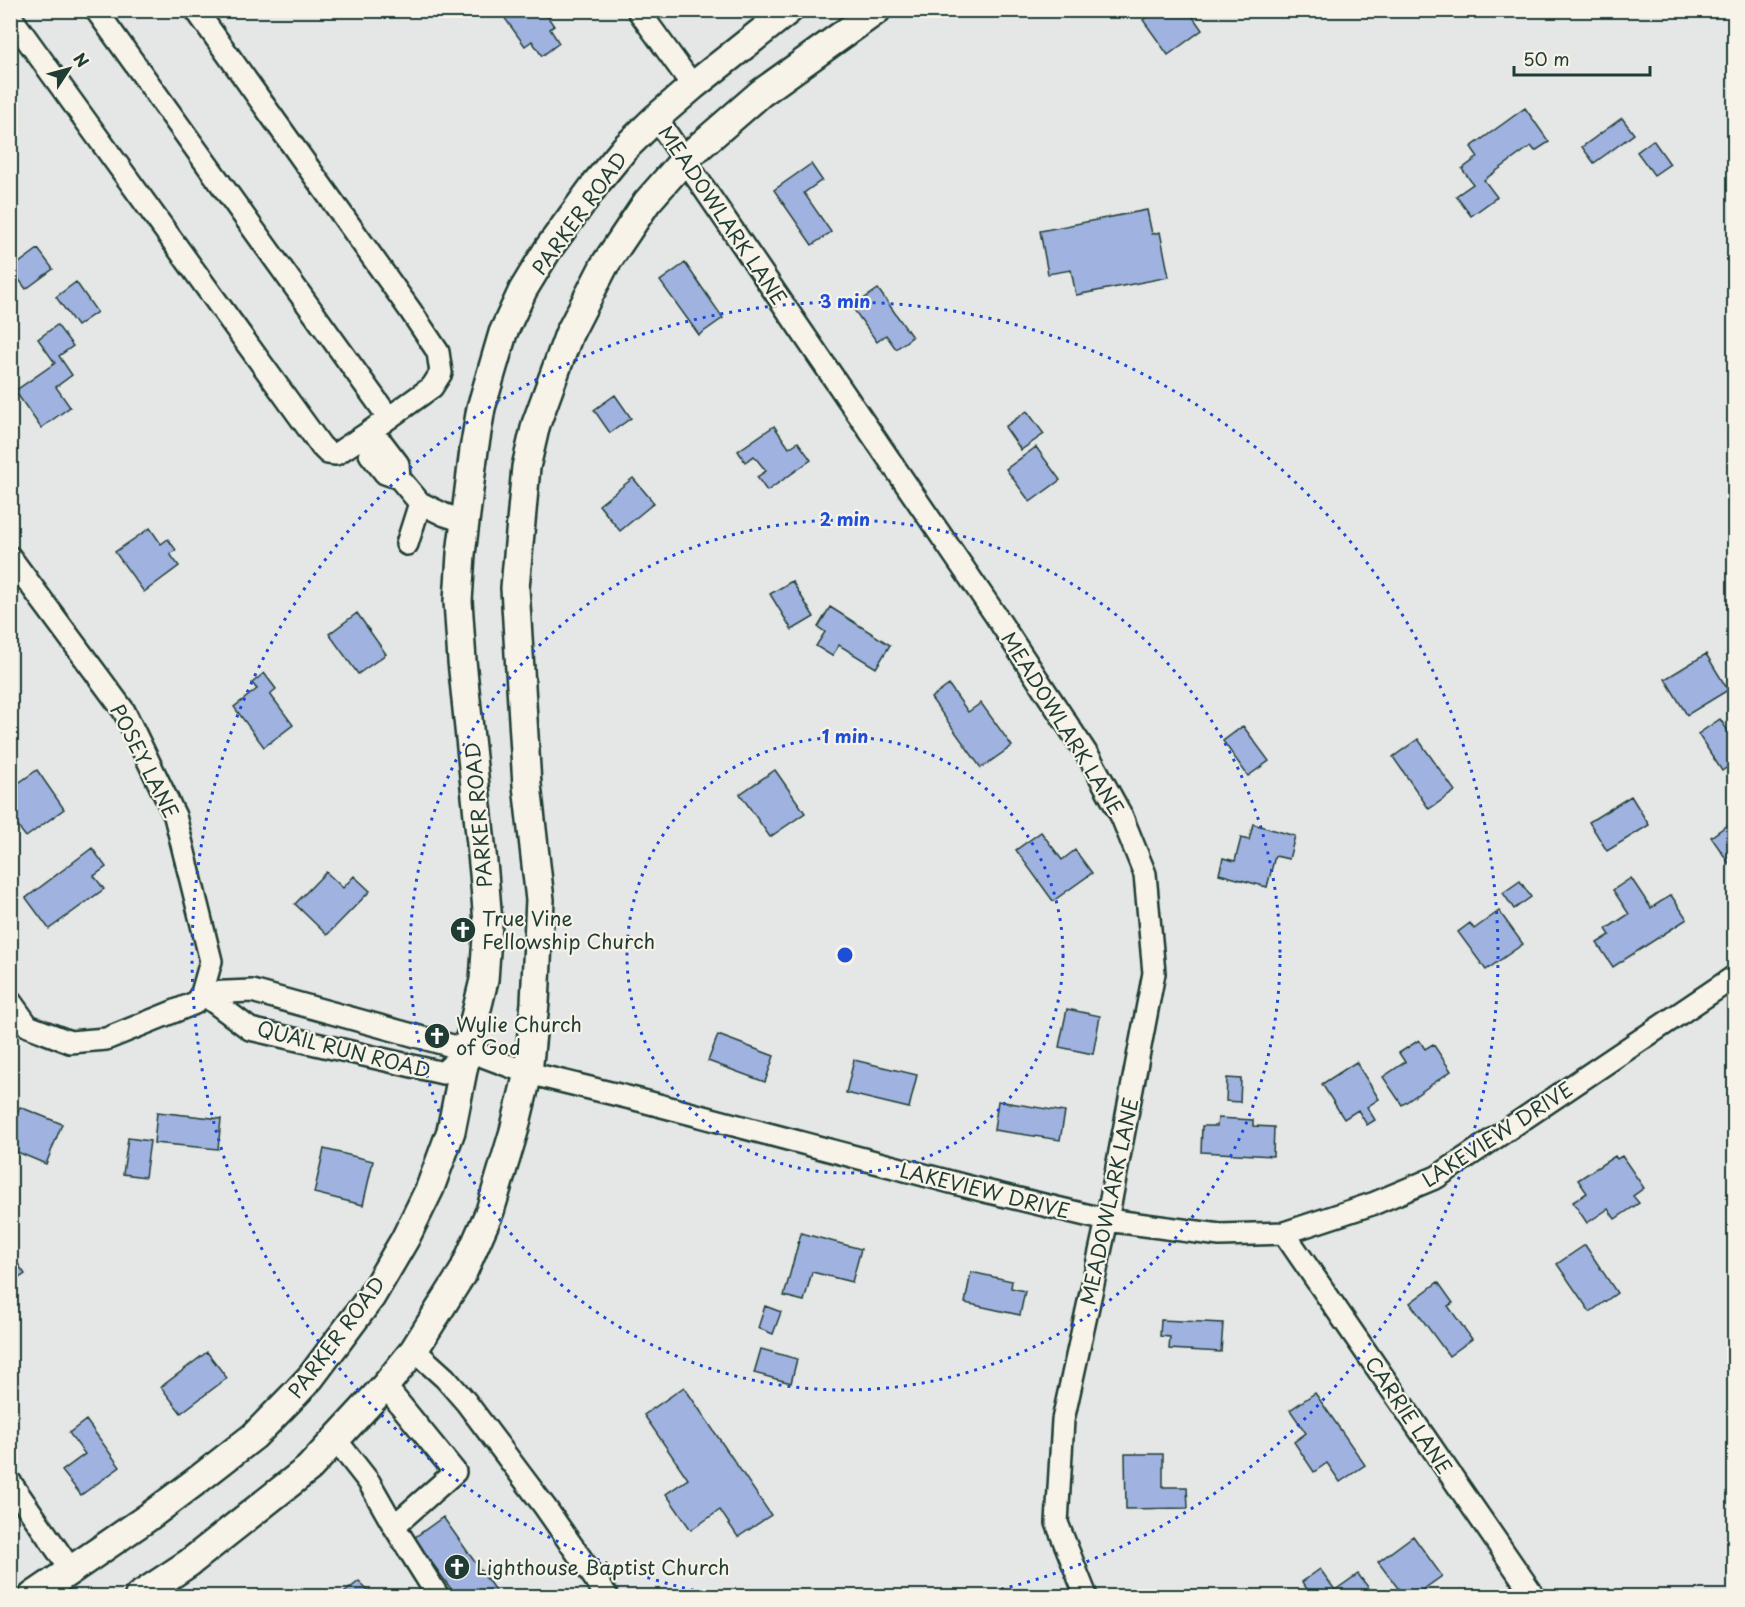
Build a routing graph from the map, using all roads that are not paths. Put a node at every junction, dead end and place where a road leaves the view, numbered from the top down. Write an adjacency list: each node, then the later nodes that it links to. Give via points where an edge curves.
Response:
1 (96, 10): 10 (street)
2 (196, 10): 10 (street, via 438,352 441,372 432,387)
3 (638, 10): 7 (street)
4 (789, 10): 7 (main road, PARKER ROAD)
5 (877, 10): 9 (main road, via 761,93)
6 (10, 16): 11 (street, via 321,446 336,454)
7 (693, 86): 8 (main road, PARKER ROAD)
8 (656, 118): 9 (street, MEADOWLARK LANE); 12 (main road, PARKER ROAD, via 597,182 523,290 503,333 482,408)
9 (685, 159): 20 (main road, via 647,202 589,295 550,384 526,467 514,588 527,785 540,900); 21 (street, MEADOWLARK LANE, via 1092,762 1122,817 1145,874 1155,973)
10 (389, 418): 11 (street)
11 (367, 438): 13 (street, via 370,454 385,473 399,478)
12 (470, 489): 13 (street, via 464,521); 19 (main road, PARKER ROAD, via 458,601 488,923 484,980)
13 (420, 503): 14 (street)
14 (406, 544)
15 (10, 557): 17 (street, POSEY LANE, via 124,711 175,816 211,961)
16 (1734, 977): 22 (street, LAKEVIEW DRIVE, via 1437,1177 1375,1203)
17 (202, 993): 18 (street, via 195,1003 106,1040 70,1042 28,1026); 19 (street, QUAIL RUN ROAD, via 252,990); 19 (street, QUAIL RUN ROAD, via 250,1029 443,1073)
18 (10, 1001)
19 (467, 1050): 20 (street, LAKEVIEW DRIVE); 28 (main road, PARKER ROAD, via 451,1131 430,1188 371,1297 311,1377 254,1436)
20 (528, 1073): 21 (street, LAKEVIEW DRIVE); 23 (main road, via 490,1211 462,1272)
21 (1107, 1220): 22 (street, LAKEVIEW DRIVE, via 1220,1235); 33 (street, MEADOWLARK LANE, via 1062,1428 1057,1522)
22 (1284, 1233): 34 (street, CARRIE LANE)
23 (414, 1350): 24 (main road); 32 (street, via 466,1402)
24 (385, 1386): 25 (main road); 27 (street, via 455,1472)
25 (336, 1440): 27 (street, via 369,1482); 30 (main road, via 309,1468 189,1563)
26 (10, 1482): 28 (street)
27 (394, 1526): 31 (street)
28 (71, 1570): 29 (main road, PARKER ROAD)
29 (33, 1596)
30 (139, 1596)
31 (438, 1596)
32 (607, 1596)
33 (1086, 1596)
34 (1533, 1596)

